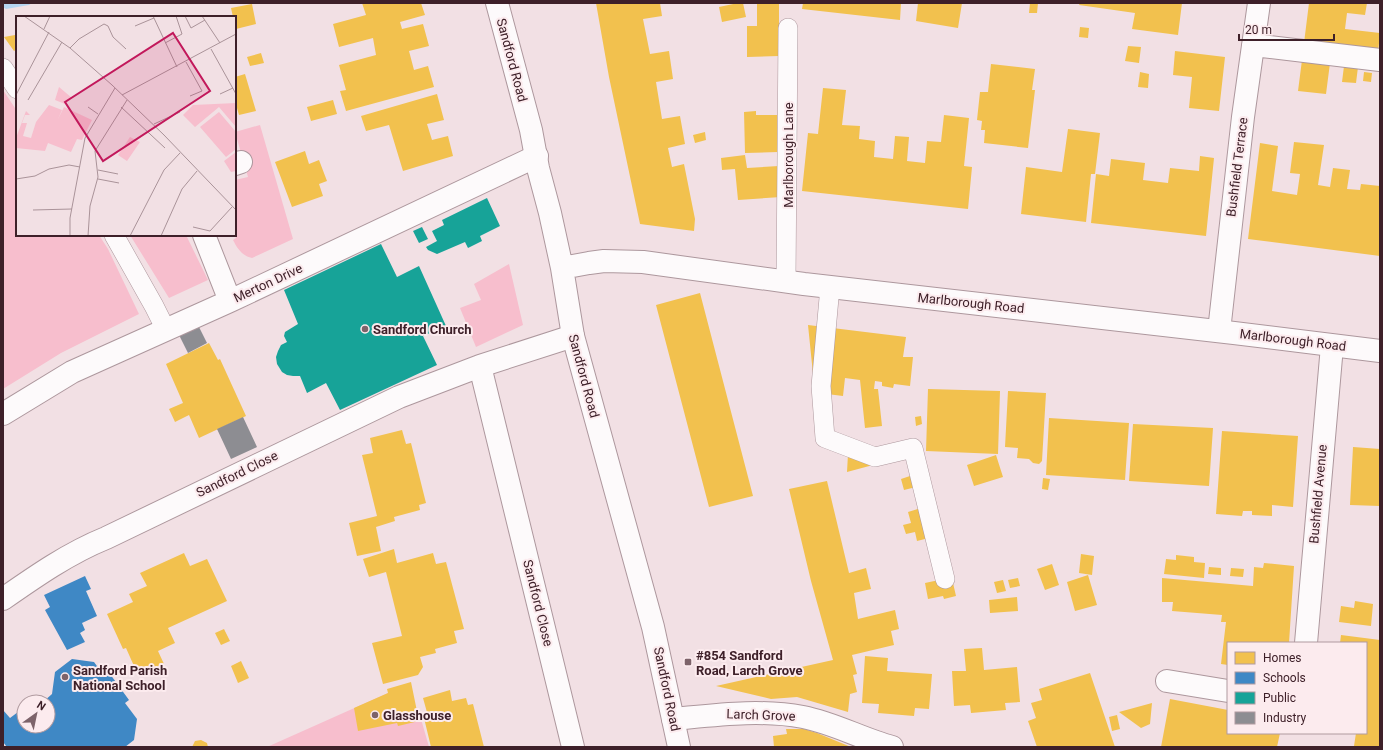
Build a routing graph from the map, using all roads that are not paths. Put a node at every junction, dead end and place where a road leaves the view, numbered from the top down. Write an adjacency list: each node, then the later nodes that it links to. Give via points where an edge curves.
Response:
1 (497, 3): 8 (street, Sandford Road)
2 (1260, 3): 4 (street, Bushfield Terrace)
3 (788, 28): 12 (lane, Marlborough Lane)
4 (1252, 45): 5 (street); 16 (street, Bushfield Terrace)
5 (1380, 60)
6 (3, 68): 7 (lane)
7 (16, 88)
8 (537, 156): 11 (street, Sandford Road); 14 (street, Merton Drive)
9 (115, 236): 15 (lane)
10 (204, 236): 14 (street)
11 (562, 268): 12 (street, Marlborough Road, via 589,263 643,262); 17 (street, Sandford Road)
12 (786, 282): 13 (street, Marlborough Road)
13 (830, 287): 16 (street, Marlborough Road); 22 (lane, via 821,386 825,438 875,457 913,448)
14 (230, 301): 15 (street, Merton Drive)
15 (166, 330): 21 (street, Merton Drive, via 72,372)
16 (1219, 331): 18 (street, Marlborough Road)
17 (573, 336): 20 (street, Sandford Close); 27 (street, Sandford Road, via 653,627)
18 (1332, 346): 19 (street, Marlborough Road); 24 (street, Bushfield Avenue)
19 (1380, 351)
20 (480, 366): 23 (street, Sandford Close, via 399,397 87,546 39,573); 28 (street, Sandford Close)
21 (3, 414)
22 (945, 579)
23 (3, 599)
24 (1306, 642)
25 (1167, 681): 26 (street)
26 (1227, 691)
27 (673, 719): 29 (street, Sandford Road); 30 (street, Larch Grove, via 719,714 776,713 830,724)
28 (573, 747)
29 (679, 747)
30 (892, 747)

